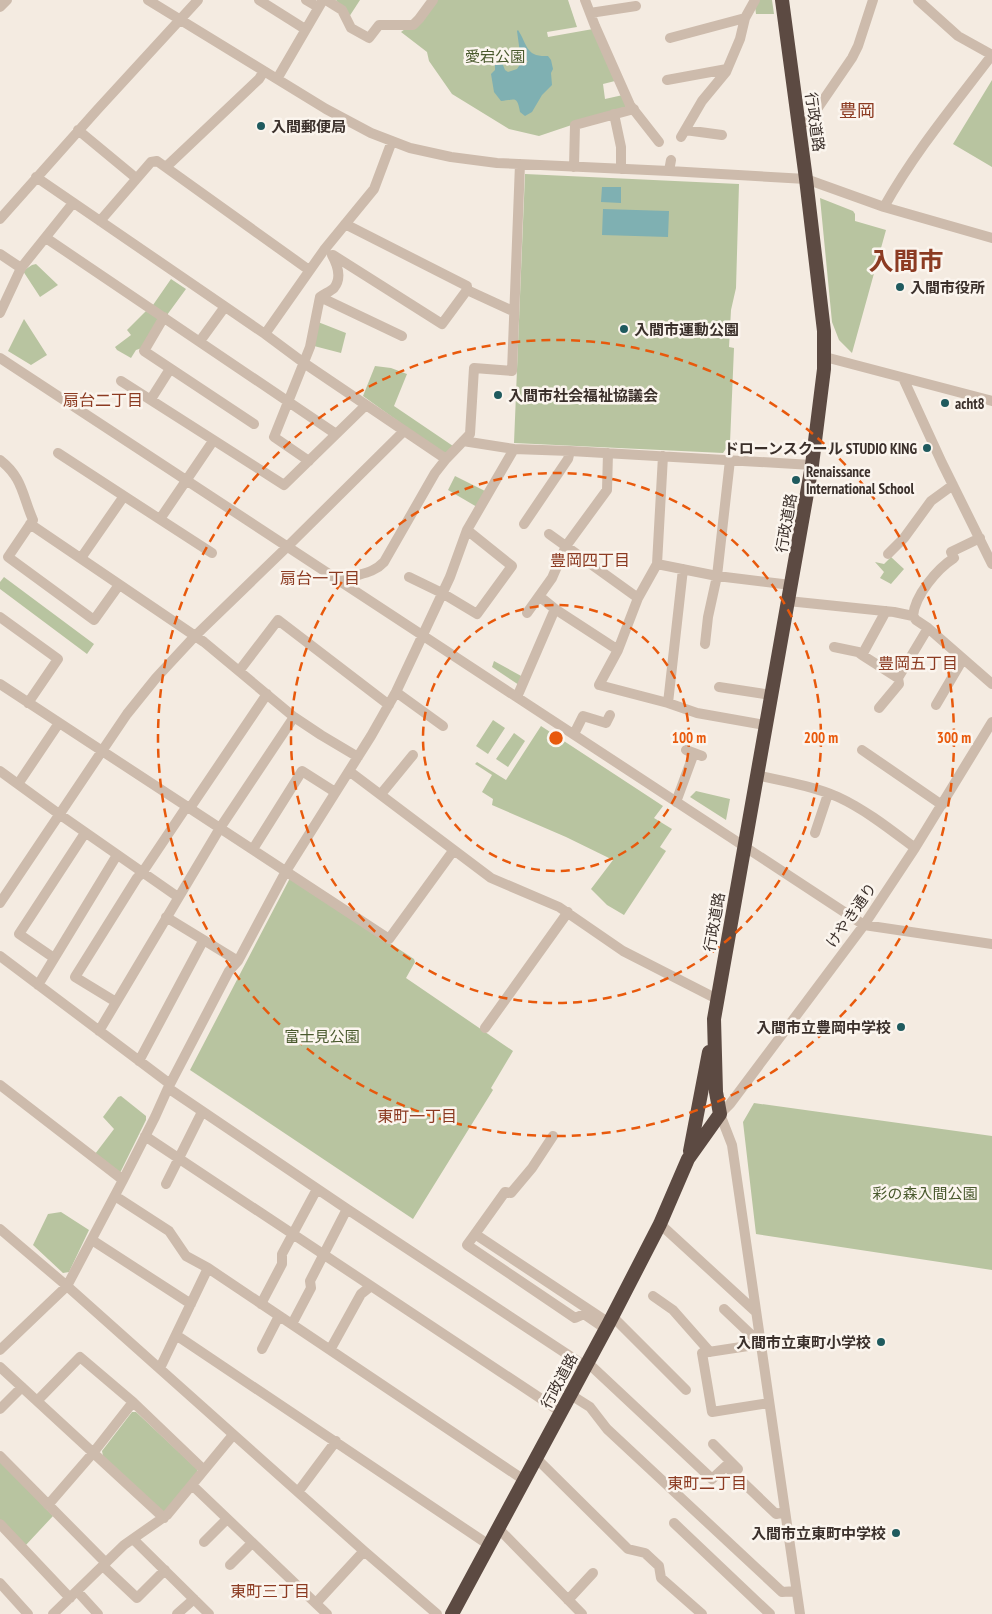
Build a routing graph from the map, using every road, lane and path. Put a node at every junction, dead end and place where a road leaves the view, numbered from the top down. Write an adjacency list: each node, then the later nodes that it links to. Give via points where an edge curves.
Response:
1 (7, 0): 14 (street)
2 (148, 0): 17 (street)
3 (198, 0): 17 (street)
4 (259, 0): 18 (street)
5 (306, 0): 12 (street)
6 (433, 0): 12 (street, via 413,25 379,25 369,38 351,28 342,10)
7 (585, 0): 15 (street)
8 (755, 0): 16 (street)
9 (782, 0): 27 (highway, 行政道路)
10 (873, 0): 27 (street, via 852,58 813,115)
11 (918, 0): 20 (street, via 958,36)
12 (322, 2): 18 (street)
13 (636, 6): 15 (street)
14 (0, 7)
15 (590, 13): 25 (street)
16 (745, 18): 19 (street); 21 (street)
17 (181, 20): 22 (street); 28 (street)
18 (305, 29): 23 (street)
19 (670, 38)
20 (992, 55): 42 (street, via 901,177)
21 (727, 69): 24 (street); 29 (street, via 683,133)
22 (264, 71): 23 (street); 35 (street, via 260,79)
23 (277, 78): 30 (street, via 359,127)
24 (667, 80)
25 (634, 109): 26 (street); 31 (street)
26 (614, 114): 34 (street, via 575,125); 36 (street, via 621,147)
27 (799, 124): 40 (highway, 行政道路)
28 (78, 130): 38 (street); 39 (street)
29 (722, 135)
30 (392, 141): 33 (street, via 451,157); 45 (street, via 374,190)
31 (659, 142)
32 (670, 160): 37 (street)
33 (520, 164): 34 (street); 55 (street)
34 (574, 166): 36 (street)
35 (166, 167): 39 (street, via 157,161 151,162); 51 (street)
36 (621, 168): 37 (street)
37 (669, 170): 40 (street)
38 (36, 177): 41 (street); 43 (street)
39 (136, 178): 44 (street)
40 (806, 179): 42 (street); 61 (highway, 行政道路)
41 (73, 203): 44 (street); 46 (street)
42 (884, 208): 47 (street)
43 (0, 219)
44 (100, 221): 54 (street)
45 (345, 224): 48 (street); 52 (street, via 467,286)
46 (46, 238): 50 (street); 57 (street)
47 (992, 238)
48 (328, 252): 51 (street); 52 (street, via 442,324); 53 (street, via 338,269 338,281 334,289)
49 (0, 254): 50 (street)
50 (21, 268): 56 (street)
51 (309, 270): 58 (street)
52 (466, 290): 55 (street)
53 (320, 297): 59 (street); 63 (street)
54 (224, 308): 58 (street); 60 (street)
55 (513, 311): 75 (street, via 512,370 474,368 470,434)
56 (0, 313)
57 (164, 317): 60 (street); 64 (street, via 144,350)
58 (265, 334): 63 (street)
59 (402, 336)
60 (200, 341): 68 (street)
61 (825, 357): 65 (street); 85 (highway, 行政道路)
62 (0, 358): 86 (street)
63 (304, 364): 68 (street); 70 (street)
64 (170, 369): 67 (street); 71 (street)
65 (903, 378): 69 (street); 87 (street)
66 (121, 381): 67 (street)
67 (151, 399): 74 (street)
68 (288, 401): 73 (street); 84 (street, via 274,437)
69 (992, 401)
70 (366, 405): 72 (street); 73 (street)
71 (254, 424)
72 (404, 431): 81 (street); 95 (street)
73 (336, 434): 84 (street)
74 (213, 440): 84 (street, via 284,485); 86 (street)
75 (463, 441): 76 (street); 81 (street)
76 (514, 449): 77 (street); 92 (street)
77 (570, 451): 79 (street); 91 (street, via 568,459)
78 (58, 453): 88 (street)
79 (608, 453): 80 (street); 96 (street, via 607,490)
80 (663, 456): 83 (street); 100 (street)
81 (446, 459): 105 (street, via 384,562 375,570)
82 (0, 460): 90 (street, via 17,477 33,520)
83 (730, 460): 85 (street); 103 (street)
84 (309, 461)
85 (812, 465): 107 (highway, 行政道路)
86 (186, 480): 89 (street); 95 (street)
87 (953, 485): 94 (street); 98 (street, via 930,501 904,538)
88 (124, 496): 89 (street); 99 (street)
89 (160, 519): 97 (street)
90 (30, 524): 99 (street); 106 (street, via 8,556 94,620)
91 (524, 524)
92 (467, 530): 108 (street); 108 (street, via 512,566 477,614)
93 (549, 534): 96 (street)
94 (980, 538): 101 (street); 115 (street, via 951,552 954,558 928,582)
95 (288, 546): 105 (street); 119 (street)
96 (566, 546): 109 (street, via 552,578); 110 (street)
97 (212, 553)
98 (888, 554)
99 (82, 558): 106 (street)
100 (657, 564): 102 (street); 110 (street)
101 (992, 564)
102 (683, 569): 103 (street); 135 (street)
103 (717, 576): 107 (street); 120 (street)
104 (409, 577): 108 (street)
105 (341, 581): 118 (street)
106 (119, 585): 119 (street)
107 (791, 585): 111 (highway, 行政道路)
108 (442, 593): 118 (street)
109 (539, 596): 112 (street); 114 (street)
110 (638, 598): 122 (street)
111 (788, 601): 113 (street); 132 (highway, 行政道路)
112 (555, 609): 122 (street); 133 (street)
113 (886, 611): 115 (street); 123 (street)
114 (527, 613)
115 (914, 616): 117 (street)
116 (0, 617): 134 (street, via 58,659)
117 (928, 628): 124 (street); 126 (street)
118 (422, 634): 130 (street); 133 (street)
119 (195, 636): 125 (street); 146 (street, via 146,690)
120 (705, 644)
121 (834, 647): 123 (street)
122 (618, 650): 135 (street, via 599,685)
123 (862, 655): 126 (street)
124 (963, 659): 128 (street); 137 (street)
125 (239, 672): 131 (street); 136 (street, via 278,620)
126 (898, 678): 138 (street, via 899,684)
127 (0, 684): 134 (street)
128 (992, 684)
129 (719, 687): 132 (street)
130 (396, 692): 136 (street); 144 (street)
131 (267, 694): 140 (street); 160 (street)
132 (771, 695): 143 (highway, 行政道路)
133 (517, 697): 145 (street)
134 (28, 702): 142 (street)
135 (668, 703): 143 (street, via 697,713)
136 (389, 705): 150 (street)
137 (936, 705)
138 (879, 708)
139 (610, 715): 145 (street, via 606,723 583,716)
140 (294, 717): 150 (street); 162 (street)
141 (992, 722): 159 (street, けやき通り)
142 (59, 723): 146 (street); 154 (street)
143 (766, 725): 153 (highway, 行政道路)
144 (443, 726)
145 (574, 734): 158 (street)
146 (102, 750): 160 (street); 161 (street)
147 (862, 750): 159 (street)
148 (694, 753): 158 (street)
149 (413, 755): 156 (street)
150 (358, 757): 152 (street)
151 (0, 771): 154 (street)
152 (349, 771): 155 (street); 156 (street)
153 (756, 775): 157 (street); 165 (highway, 行政道路)
154 (18, 784): 161 (street)
155 (335, 792): 167 (street, via 302,770); 170 (street)
156 (381, 794): 168 (street)
157 (828, 794): 164 (street); 166 (street, via 868,815)
158 (676, 802): 165 (street)
159 (942, 805): 166 (street, けやき通り)
160 (188, 807): 162 (street); 171 (street)
161 (59, 814): 163 (street); 173 (street)
162 (220, 828): 167 (street); 172 (street)
163 (85, 832): 169 (street); 180 (street, via 18,934)
164 (815, 833)
165 (744, 847): 176 (street); 183 (highway, 行政道路)
166 (915, 848): 176 (street, けやき通り)
167 (253, 849): 170 (street)
168 (453, 850): 170 (street, via 389,939); 174 (street, via 491,878)
169 (118, 855): 171 (street); 180 (street)
170 (286, 871): 181 (street)
171 (142, 873): 172 (street); 184 (street, via 75,977)
172 (178, 897): 175 (street)
173 (0, 903)
174 (568, 912): 183 (street, via 622,951); 186 (street)
175 (166, 917): 177 (street); 184 (street)
176 (864, 925): 178 (street); 192 (street, けやき通り)
177 (203, 941): 181 (street); 188 (street)
178 (992, 944)
179 (0, 956): 182 (street)
180 (54, 958): 182 (street)
181 (238, 961): 190 (street, via 229,971)
182 (38, 985): 187 (street)
183 (717, 999): 185 (highway, 行政道路)
184 (116, 1002): 187 (street)
185 (714, 1019): 192 (highway, 行政道路, via 716,1092); 196 (highway, 行政道路)
186 (485, 1028)
187 (99, 1031): 188 (street)
188 (139, 1061): 190 (street)
189 (0, 1085): 197 (street)
190 (169, 1086): 191 (street); 193 (street)
191 (202, 1112): 195 (street); 199 (street)
192 (720, 1114): 196 (highway, 行政道路); 215 (street, via 732,1145)
193 (145, 1136): 195 (street); 197 (street)
194 (553, 1136): 205 (street, via 532,1168 512,1193 505,1192)
195 (179, 1159): 198 (street); 204 (street)
196 (688, 1159): 202 (highway, 行政道路)
197 (123, 1180): 200 (street)
198 (166, 1184)
199 (317, 1189): 201 (street); 204 (street)
200 (115, 1196): 206 (street); 208 (street, via 168,1231 186,1256)
201 (348, 1209): 207 (street); 225 (street)
202 (660, 1224): 215 (street); 217 (highway, 行政道路)
203 (0, 1229): 209 (street)
204 (294, 1234): 207 (street); 213 (street)
205 (475, 1234): 217 (street); 217 (street, via 467,1245 575,1318 584,1314)
206 (92, 1240): 209 (street); 212 (street)
207 (324, 1254): 210 (street); 218 (street)
208 (208, 1268): 212 (street); 213 (street)
209 (67, 1286): 222 (street); 227 (street)
210 (371, 1286): 223 (street, via 361,1294); 235 (street)
211 (653, 1296): 224 (street, via 673,1310)
212 (191, 1304): 219 (street)
213 (261, 1304): 216 (street)
214 (724, 1309): 220 (street)
215 (756, 1312): 220 (street)
216 (279, 1316): 218 (street); 221 (street)
217 (609, 1323): 225 (highway, 行政道路); 229 (street)
218 (292, 1324): 223 (street)
219 (176, 1335): 227 (street); 237 (street)
220 (761, 1344): 224 (street); 233 (street)
221 (262, 1348)
222 (0, 1350)
223 (330, 1350): 243 (street)
224 (710, 1352): 233 (street, via 702,1353 712,1412)
225 (586, 1364): 230 (highway, 行政道路); 247 (street, via 712,1479 726,1466 776,1514)
226 (0, 1367): 228 (street)
227 (160, 1368): 236 (street)
228 (22, 1387): 231 (street); 234 (street)
229 (686, 1390)
230 (571, 1395): 235 (highway, 行政道路); 263 (street, via 590,1407 607,1429 782,1592)
231 (37, 1401): 232 (street, via 80,1357); 239 (street)
232 (133, 1402): 239 (street); 242 (street)
233 (769, 1403): 247 (street)
234 (0, 1409)
235 (561, 1412): 241 (highway, 行政道路)
236 (233, 1435): 242 (street); 245 (street)
237 (336, 1441): 245 (street); 256 (street)
238 (713, 1444): 247 (street, via 772,1502)
239 (93, 1453): 246 (street); 248 (street)
240 (0, 1456): 246 (street)
241 (536, 1458): 243 (highway, 行政道路); 277 (street, via 628,1549 646,1553 659,1566 662,1578)
242 (204, 1470): 244 (street)
243 (524, 1480): 252 (highway, 行政道路)
244 (192, 1485): 248 (street); 249 (street)
245 (298, 1492): 257 (street)
246 (48, 1505): 258 (street)
247 (784, 1507): 263 (street)
248 (164, 1518): 253 (street)
249 (228, 1519): 254 (street); 255 (street)
250 (674, 1523): 278 (street)
251 (1, 1528): 264 (street)
252 (498, 1528): 256 (highway, 行政道路); 266 (street)
253 (133, 1539): 258 (street); 260 (street)
254 (204, 1542)
255 (252, 1543): 259 (street); 267 (street)
256 (489, 1545): 275 (highway, 行政道路)
257 (364, 1551): 267 (street); 274 (street)
258 (105, 1564): 260 (street, via 137,1598); 264 (street)
259 (230, 1565)
260 (165, 1570): 265 (street)
261 (593, 1573): 266 (street)
262 (0, 1583): 268 (street)
263 (796, 1591): 279 (street)
264 (74, 1594): 269 (street); 270 (street)
265 (194, 1599): 271 (street); 272 (street)
266 (568, 1600): 276 (street)
267 (316, 1603): 273 (street)
268 (28, 1614)
269 (53, 1614)
270 (98, 1614)
271 (177, 1614)
272 (209, 1614)
273 (326, 1614)
274 (437, 1614)
275 (452, 1614)
276 (582, 1614)
277 (702, 1614)
278 (770, 1614)
279 (800, 1614)

